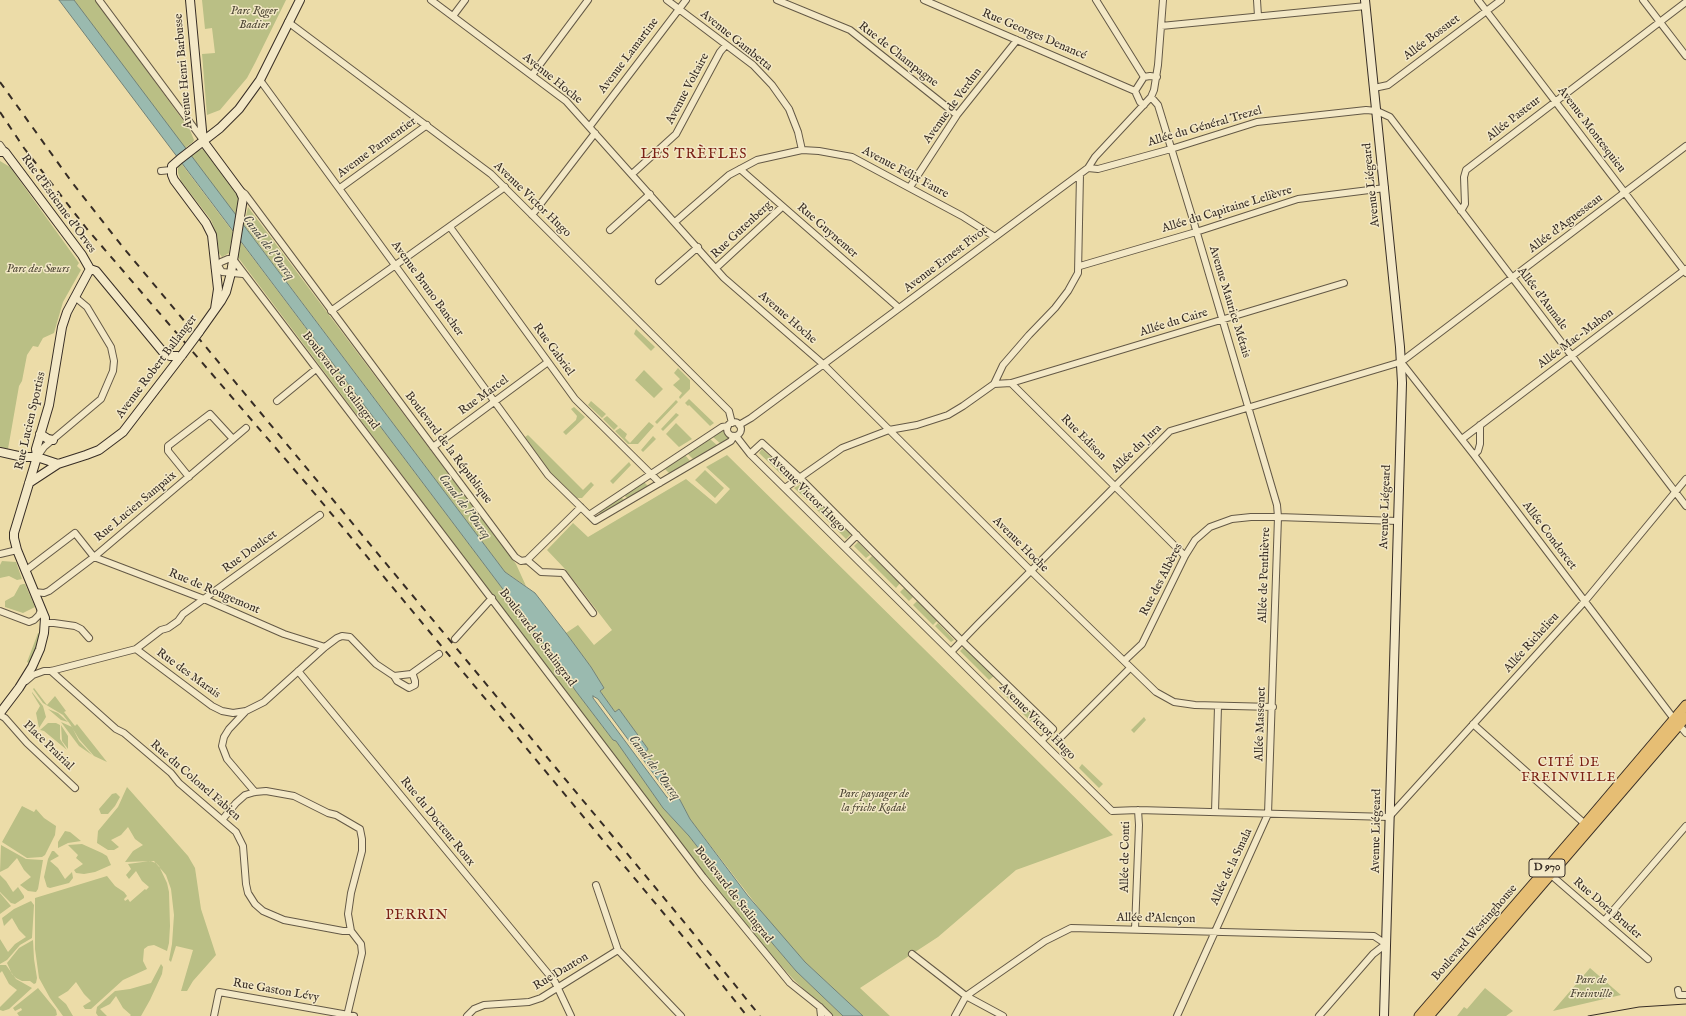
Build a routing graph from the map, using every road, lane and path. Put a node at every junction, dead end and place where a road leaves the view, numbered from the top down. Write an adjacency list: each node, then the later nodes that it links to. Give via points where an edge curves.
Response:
1 (100, 0): 43 (street)
2 (190, 0): 43 (street, Avenue Henri Barbusse)
3 (300, 0): 23 (street)
4 (431, 0): 21 (street, Avenue Hoche)
5 (465, 0): 21 (street)
6 (588, 0): 29 (street)
7 (667, 0): 19 (street, Avenue Gambetta)
8 (686, 0): 19 (street, Avenue Lamartine)
9 (777, 0): 39 (street, Rue de Champagne, via 850,30)
10 (924, 0): 26 (street, Rue Georges Denancé)
11 (1096, 0): 30 (street)
12 (1163, 0): 25 (street)
13 (1257, 0): 22 (street)
14 (1478, 0): 20 (street, Avenue Montesquieu)
15 (1501, 0): 20 (street, Allée Bossuet)
16 (1643, 0): 24 (street)
17 (1686, 2): 24 (street, Allée Pasteur)
18 (1366, 3): 22 (street); 33 (street, Avenue Liégeard)
19 (679, 9): 27 (street, Avenue Gambetta); 41 (street, Avenue Lamartine)
20 (1487, 11): 33 (street, Allée Bossuet, via 1388,85); 36 (street, Avenue Montesquieu)
21 (453, 16): 29 (street, Avenue Hoche)
22 (1258, 16): 25 (street)
23 (288, 22): 32 (street); 40 (street, Avenue Victor Hugo)
24 (1660, 22): 28 (street); 36 (street, Allée Pasteur)
25 (1161, 26): 31 (street)
26 (1017, 40): 34 (street, Rue Georges Denancé); 39 (street, Avenue de Verdun)
27 (726, 45): 47 (street, Avenue Gambetta, via 772,85 789,110); 52 (street, Avenue Voltaire, via 676,134)
28 (1686, 56)
29 (532, 75): 41 (street, Avenue Hoche, via 566,101)
30 (1144, 77): 31 (street); 34 (street)
31 (1156, 77): 35 (street)
32 (260, 80): 43 (street, via 240,109); 56 (street, Avenue Bruno Bancher)
33 (1374, 88): 38 (street, Avenue Liégeard)
34 (1135, 91): 37 (street)
35 (1151, 97): 37 (street, Avenue Ernest Pivot); 45 (street, Avenue Maurice Métais, via 1158,105)
36 (1556, 101): 59 (street, Avenue Montesquieu); 62 (street, Allée Pasteur, via 1466,170 1465,204)
37 (1144, 105): 49 (street, Avenue Ernest Pivot, via 1094,157)
38 (1377, 111): 45 (street, Allée du Général Trezel, via 1256,122); 57 (street, Avenue Liégeard); 62 (street, Allée d'Aumale, via 1390,117)
39 (957, 115): 55 (street, Avenue de Verdun)
40 (427, 125): 54 (street, Avenue Victor Hugo); 56 (street, Avenue Parmentier)
41 (590, 126): 42 (street, Avenue Hoche)
42 (595, 133): 52 (street, Avenue Hoche); 63 (street)
43 (203, 141): 48 (street); 58 (street, Boulevard de la République)
44 (1686, 146): 59 (street, Allée d'Aguesseau)
45 (1171, 149): 49 (street, Allée du Général Trezel, via 1098,169); 67 (street, Avenue Maurice Métais)
46 (2, 150): 75 (street, Rue d'Estienne d'Orves)
47 (802, 150): 50 (street, Avenue Félix Faure, via 757,160); 55 (street, Avenue Félix Faure, via 819,150 852,157)
48 (173, 166): 51 (street); 71 (street, via 174,180 212,235)
49 (1088, 168): 53 (street, Avenue Ernest Pivot)
50 (740, 169): 61 (street, Rue Guynemer); 64 (street, Avenue Félix Faure, via 729,175)
51 (161, 171)
52 (632, 174): 60 (street, Avenue Hoche)
53 (1080, 174): 68 (street, Avenue Ernest Pivot); 73 (street)
54 (505, 187): 63 (street, Avenue Victor Hugo); 65 (street)
55 (910, 187): 68 (street, Avenue Félix Faure)
56 (340, 188): 72 (street, Avenue Bruno Bancher)
57 (1384, 188): 67 (street, Allée du Capitaine Lelièvre, via 1298,199); 90 (street, Avenue Liégeard)
58 (240, 191): 70 (street, Avenue Robert Ballanger, via 243,198); 85 (street, Boulevard de la République, via 245,194)
59 (1624, 193): 76 (street, Avenue Montesquieu); 79 (street, Allée d'Aguesseau)
60 (650, 194): 64 (street, Avenue Hoche); 66 (street)
61 (782, 207): 74 (street, Rue Gutenberg); 84 (street, Rue Guynemer)
62 (1461, 211): 79 (street, Allée d'Aumale)
63 (532, 215): 99 (street, Avenue Victor Hugo, via 729,411 732,419)
64 (675, 222): 69 (street, Avenue Hoche)
65 (450, 227): 72 (street); 89 (street, Rue Gabriel)
66 (610, 230)
67 (1196, 232): 73 (street, Allée du Capitaine Lelièvre); 86 (street, Avenue Maurice Métais)
68 (995, 237): 84 (street, Avenue Ernest Pivot)
69 (698, 247): 74 (street, Avenue Hoche); 80 (street)
70 (233, 259): 71 (street); 77 (street, Avenue Robert Ballanger); 78 (street, Boulevard de Stalingrad)
71 (216, 264): 77 (street, via 222,272); 83 (street, via 218,289)
72 (395, 265): 85 (street); 97 (street, Avenue Bruno Bancher)
73 (1080, 266): 95 (street, via 1063,299 1003,365)
74 (716, 268): 91 (street, Avenue Hoche)
75 (90, 269): 82 (street, Rue Lucien Sportiss); 87 (street, Rue d'Estienne d'Orves, via 96,271 163,352 170,356)
76 (1685, 271): 88 (street, Allée Mac-Mahon)
77 (230, 273): 78 (street); 83 (street, Avenue Robert Ballanger, via 226,292)
78 (244, 274): 92 (street, Boulevard de Stalingrad)
79 (1512, 278): 88 (street, Allée d'Aumale); 90 (street, Allée d'Aguesseau)
80 (659, 281)
81 (1344, 283): 86 (street, Allée du Caire)
82 (75, 297): 104 (street, Rue Lucien Sportiss, via 62,328 49,405); 108 (street, via 87,307 111,347 114,366 101,399)
83 (215, 308): 87 (street, Avenue Robert Ballanger, bridge)
84 (899, 308): 91 (street, Avenue Ernest Pivot)
85 (331, 311): 109 (street, Boulevard de la République)
86 (1222, 320): 94 (street, Allée du Caire); 98 (street, Avenue Maurice Métais)
87 (181, 355): 115 (street, Avenue Robert Ballanger, via 116,438 92,453)
88 (1572, 356): 101 (street, Allée Mac-Mahon); 124 (street, Allée d'Aumale)
89 (548, 362): 97 (street, Rue Marcel); 116 (street, Rue Gabriel, via 575,399)
90 (1401, 362): 93 (street, Allée d'Aguesseau); 107 (street, Allée Condorcet); 130 (street, Avenue Liégeard)
91 (823, 364): 100 (street, Avenue Ernest Pivot); 103 (street, Avenue Hoche)
92 (316, 369): 96 (street); 141 (street, Boulevard de Stalingrad)
93 (1363, 374): 98 (street, Allée du Jura)
94 (1011, 383): 95 (street); 122 (street, Rue Edison)
95 (994, 384): 103 (street, via 948,415 925,423)
96 (277, 401)
97 (495, 401): 109 (street, Rue Marcel); 126 (street, Avenue Bruno Bancher, via 548,475)
98 (1249, 408): 122 (street, Allée du Jura, via 1170,431); 129 (street, Avenue Maurice Métais, via 1277,505)
99 (730, 425): 100 (street); 105 (street, via 728,432); 116 (street, via 722,427)
100 (739, 425): 105 (street, via 741,431)
101 (1480, 426): 107 (street, Allée Mac-Mahon); 112 (street, via 1480,444)
102 (246, 428): 106 (street, Rue Lucien Sampaix)
103 (889, 430): 118 (street, via 842,448); 138 (street, Avenue Hoche)
104 (40, 434): 108 (street); 114 (street, Rue Lucien Sportiss, via 36,449)
105 (735, 436): 111 (street, Avenue Victor Hugo); 121 (street, via 731,441)
106 (233, 439): 117 (street, Rue Lucien Sampaix); 117 (street, via 210,414 168,446 168,451)
107 (1462, 439): 112 (street, Allée Condorcet)
108 (53, 440): 114 (street)
109 (433, 447): 137 (street, Boulevard de la République, via 515,557)
110 (0, 452): 113 (street)
111 (750, 454): 118 (street, Avenue Victor Hugo, via 762,443); 123 (street, Avenue Victor Hugo)
112 (1474, 455): 143 (street, Allée Condorcet)
113 (23, 457): 114 (street); 120 (street, via 29,468)
114 (37, 457): 115 (street); 120 (street, Rue Lucien Sportiss)
115 (58, 464): 120 (street, Avenue Robert Ballanger)
116 (651, 474): 121 (street, Rue Gabriel); 128 (street)
117 (189, 477): 136 (street, Rue Lucien Sampaix)
118 (800, 478): 123 (street); 131 (street, Avenue Victor Hugo)
119 (1686, 479): 124 (street, Allée Richelieu)
120 (28, 483): 133 (street, Rue Lucien Sportiss, via 14,533)
121 (660, 483): 128 (street, via 595,521)
122 (1115, 486): 135 (street, Rue Edison); 138 (street, Allée du Jura)
123 (785, 488): 132 (street, Avenue Victor Hugo)
124 (1675, 492): 125 (street, Allée d'Aumale); 143 (street, Allée Richelieu)
125 (1686, 506)
126 (581, 507): 128 (street); 137 (street)
127 (320, 515): 142 (street, Rue Doulcet)
128 (589, 515)
129 (1278, 517): 130 (street, Allée de Penthièvre); 135 (street, Rue des Albères, via 1232,519 1210,527 1195,540); 148 (street, Allée de Penthièvre)
130 (1398, 521): 179 (street, Avenue Liégeard)
131 (857, 535): 132 (street); 151 (street, Avenue Victor Hugo)
132 (845, 548): 154 (street, Avenue Victor Hugo)
133 (17, 550): 134 (street); 139 (street, Rue Lucien Sportiss)
134 (0, 554)
135 (1185, 556): 156 (street, Rue des Albères, via 1142,644)
136 (94, 557): 139 (street, via 74,533); 140 (street, Rue Lucien Sampaix, via 49,591); 142 (street, Rue de Rougemont)
137 (527, 560): 146 (street, Boulevard de la République, via 541,572 563,573)
138 (1030, 570): 151 (street, Allée du Jura); 156 (street, Avenue Hoche)
139 (25, 571): 140 (street, Rue Lucien Sportiss)
140 (34, 592): 144 (street, Rue Lucien Sportiss)
141 (492, 598): 150 (street); 197 (street, Boulevard de Stalingrad, via 713,889 790,983)
142 (204, 599): 152 (street, Rue de Rougemont, via 284,634); 153 (street, Rue Doulcet)
143 (1585, 601): 169 (street, Allée Condorcet); 170 (street, Allée Richelieu)
144 (41, 610): 145 (street, via 34,620 29,622); 147 (street, Rue Lucien Sportiss)
145 (0, 611)
146 (593, 613)
147 (45, 623): 149 (street, via 75,626); 162 (street, via 40,650)
148 (1274, 634): 165 (street, Allée Massenet)
149 (88, 638)
150 (455, 639)
151 (962, 641): 154 (street, Allée du Jura); 173 (street, Avenue Victor Hugo, via 1053,729)
152 (325, 647): 159 (street, Rue des Marais); 161 (street, Rue des Marais, via 342,636 350,637 376,664)
153 (136, 650): 158 (street); 166 (street, Rue des Marais, via 216,708 233,713)
154 (951, 652): 173 (street, Avenue Victor Hugo)
155 (439, 654): 160 (street)
156 (1124, 661): 157 (street, Avenue Hoche)
157 (1130, 668): 164 (street, Avenue Hoche, via 1156,692 1174,702); 172 (street)
158 (51, 671): 162 (street, via 33,675); 180 (street, Rue du Colonel Fabien)
159 (298, 671): 166 (street, Rue des Marais, via 264,702); 193 (street, Rue du Docteur Roux)
160 (411, 674): 161 (street); 161 (street, Rue des Marais, via 415,678 415,685 409,688 397,681)
161 (394, 676)
162 (19, 688): 167 (street)
163 (1686, 705): 169 (main road, D 970)
164 (1218, 706): 165 (street, Avenue Hoche); 177 (street)
165 (1273, 707): 178 (street, Allée Massenet)
166 (246, 711): 175 (street, via 228,729 222,746 227,759)
167 (2, 715): 174 (street, Place Prairial, via 27,743)
168 (1686, 717): 169 (main road, D 970)
169 (1679, 723): 171 (street, Allée Condorcet); 181 (main road, Boulevard Westinghouse / D 970); 183 (main road, Boulevard Westinghouse / D 970)
170 (1473, 724): 179 (street, Allée Richelieu); 181 (street)
171 (1686, 733)
172 (1061, 737)
173 (1041, 741): 176 (street, Avenue Victor Hugo, via 1112,811)
174 (75, 788)
175 (255, 792): 180 (street, via 240,799); 187 (street, via 266,791 294,796 360,829 360,860 348,907)
176 (1138, 810): 177 (street, Avenue Victor Hugo); 186 (street, Allée de Conti)
177 (1215, 812): 178 (street, Avenue Victor Hugo)
178 (1268, 814): 179 (street, Avenue Victor Hugo); 188 (street, Allée de la Smala)
179 (1389, 818): 189 (street, Avenue Liégeard)
180 (222, 820): 187 (street, Rue du Colonel Fabien, via 231,826 240,838 248,893 263,912 284,920)
181 (1585, 824): 210 (main road, Boulevard Westinghouse / D 970)
182 (1686, 826): 185 (street)
183 (1551, 875): 185 (street, Rue Dora Bruder); 211 (main road, Boulevard Westinghouse / D 970)
184 (596, 885): 190 (street)
185 (1604, 921): 192 (street, Rue Dora Bruder)
186 (1135, 929): 188 (street, Allée d'Alençon); 196 (street, Allée d'Alençon, via 1071,928 1045,941)
187 (351, 931): 199 (street, via 361,944 362,953)
188 (1215, 931): 189 (street, Allée d'Alençon, via 1373,936); 207 (street, Allée de la Smala)
189 (1386, 944): 208 (street, via 1373,954); 209 (street, Avenue Liégeard)
190 (618, 950): 193 (street, Rue Danton); 202 (street)
191 (912, 954): 196 (street)
192 (1648, 959)
193 (558, 988): 200 (street, Rue Danton, via 529,1002 484,1005 474,1009); 201 (street, Rue du Docteur Roux)
194 (1678, 990): 195 (street, via 1679,995)
195 (1686, 995)
196 (966, 996): 205 (street, Allée d'Alençon); 206 (street)
197 (820, 1007): 203 (street); 204 (street, Boulevard de Stalingrad)
198 (214, 1016): 199 (street, Rue Gaston Lévy, via 218,992)
199 (350, 1016)
200 (467, 1016)
201 (571, 1016)
202 (681, 1016)
203 (821, 1016)
204 (829, 1016)
205 (955, 1016)
206 (1003, 1016)
207 (1177, 1016)
208 (1319, 1016)
209 (1384, 1016)
210 (1419, 1016)
211 (1429, 1016)

